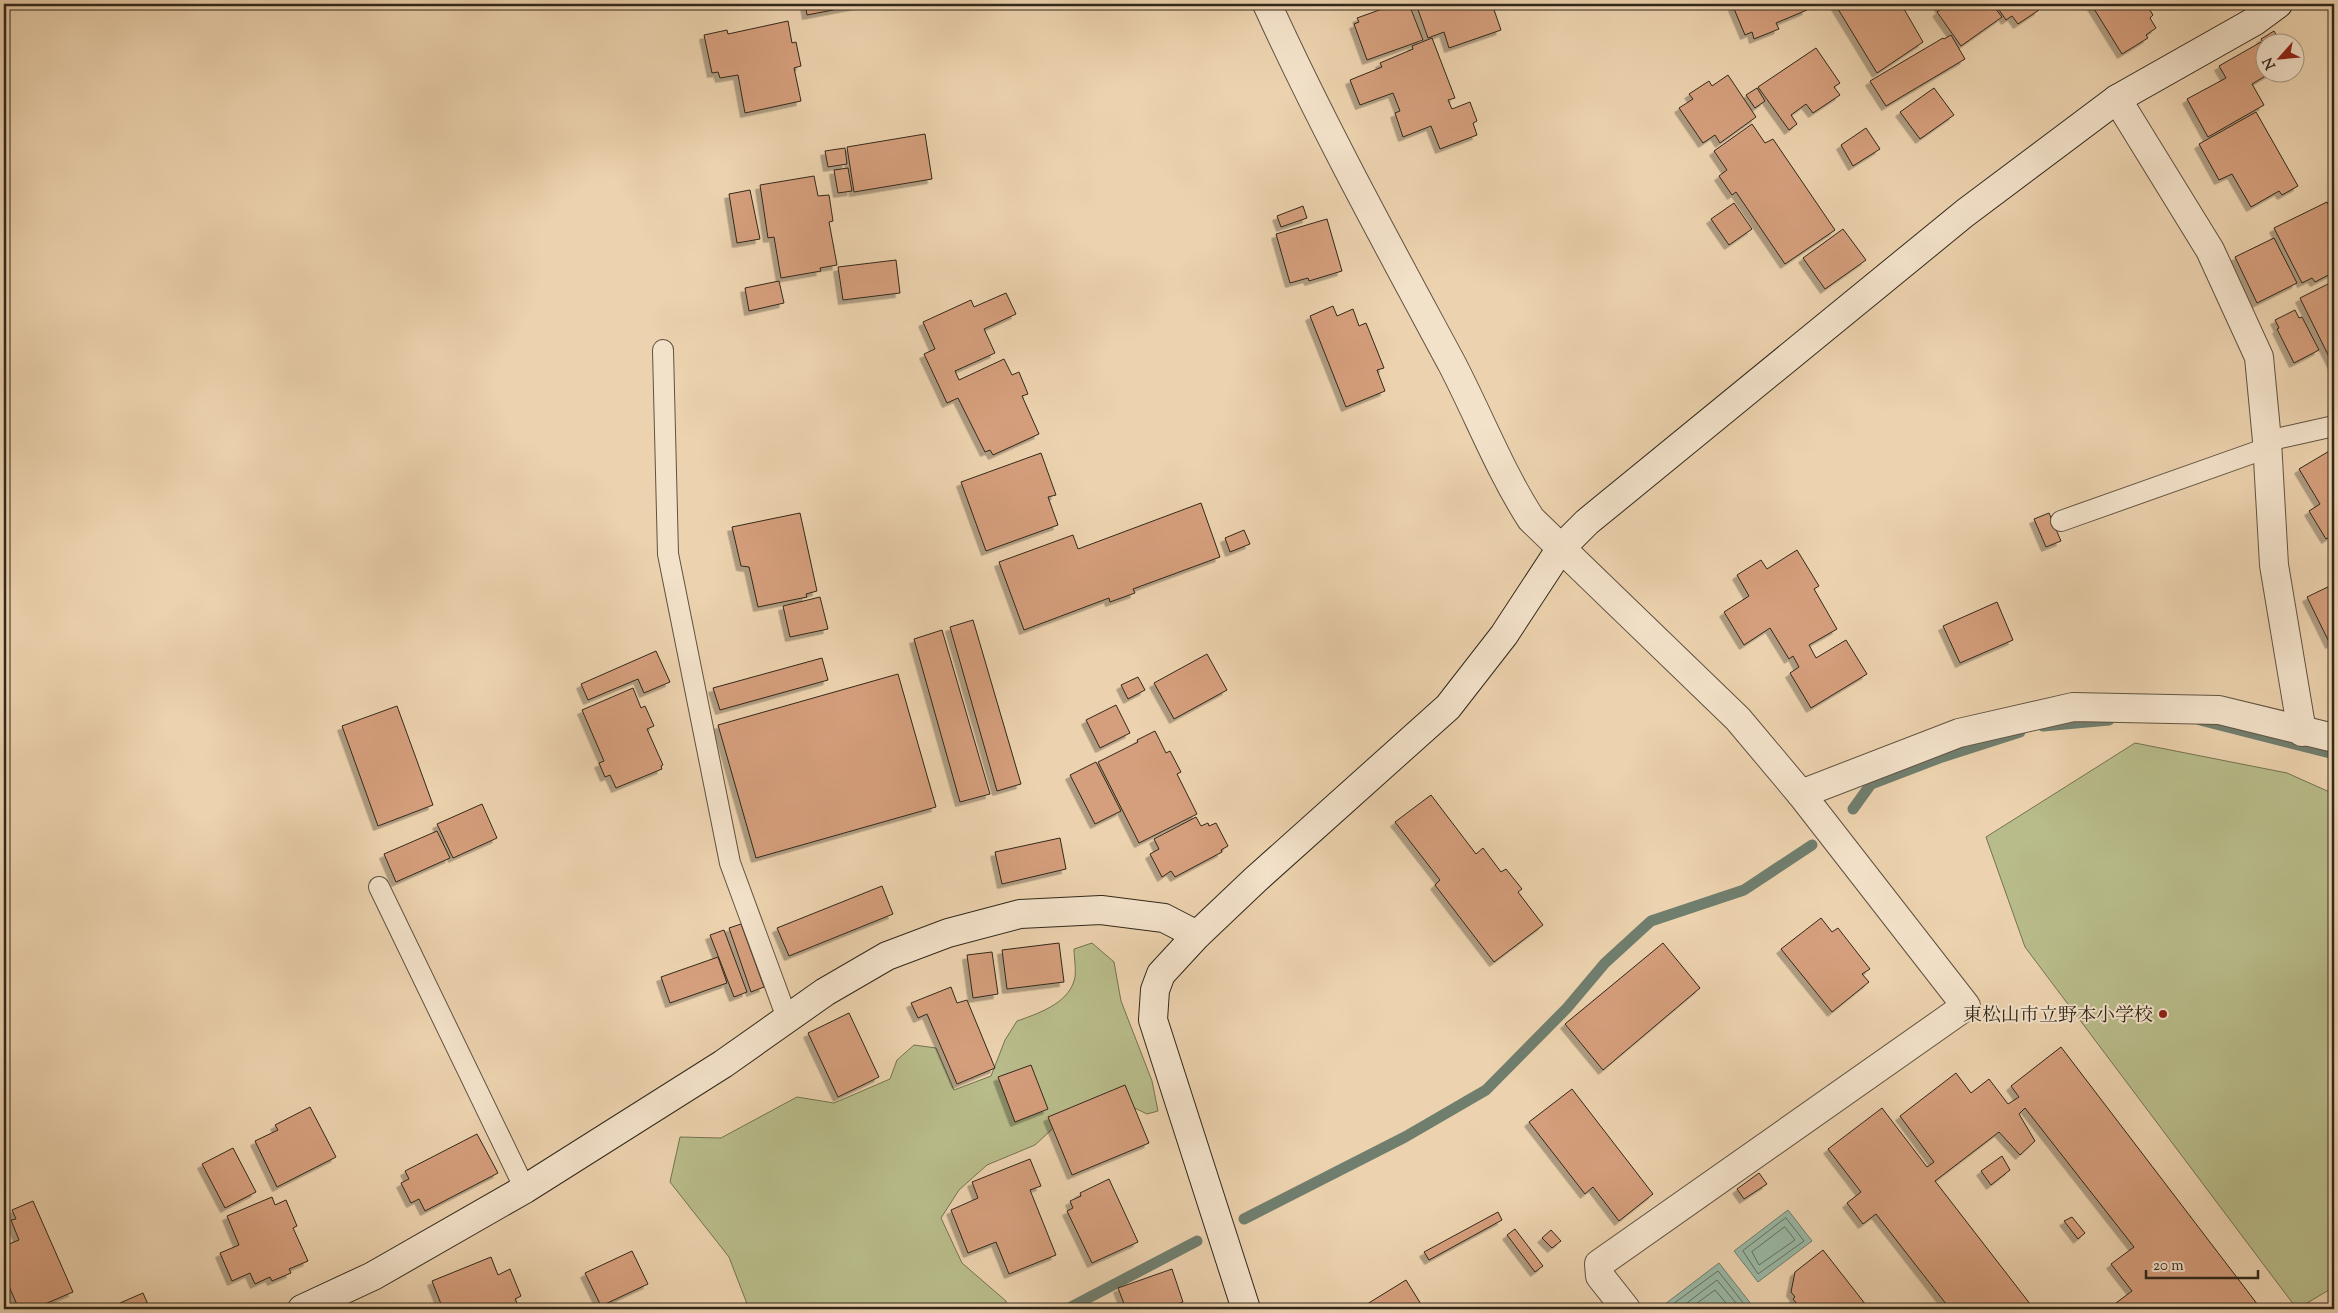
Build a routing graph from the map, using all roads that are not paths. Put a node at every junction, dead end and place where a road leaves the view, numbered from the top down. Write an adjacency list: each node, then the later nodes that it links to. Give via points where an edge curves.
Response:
1 (1267, 4): 8 (street, via 1305,86 1476,409 1514,492 1531,520)
2 (2278, 4): 3 (street, via 2255,22)
3 (2117, 99): 6 (street, via 2210,250 2238,307 2259,357); 8 (street, via 1958,219 1587,522)
4 (663, 350): 14 (lane, via 668,554 730,862)
5 (2334, 426): 6 (lane)
6 (2267, 444): 7 (lane); 9 (street, via 2274,564)
7 (2061, 521)
8 (1561, 548): 11 (street, via 1738,719); 13 (street, via 1504,635 1448,707)
9 (2302, 732): 10 (street); 11 (street, via 2219,710 2073,707 1959,733)
10 (2334, 738)
11 (1801, 794): 18 (street, via 1966,1006 1599,1264 1600,1276)
12 (379, 887): 15 (lane)
13 (1197, 935): 14 (street, via 1164,918 1100,910 1020,914 948,933 887,956 824,992); 17 (street, via 1161,974 1155,990 1153,1020)
14 (787, 1018): 15 (street, via 723,1064)
15 (526, 1189): 16 (street, via 372,1276)
16 (302, 1309)
17 (1246, 1309)
18 (1625, 1309)

